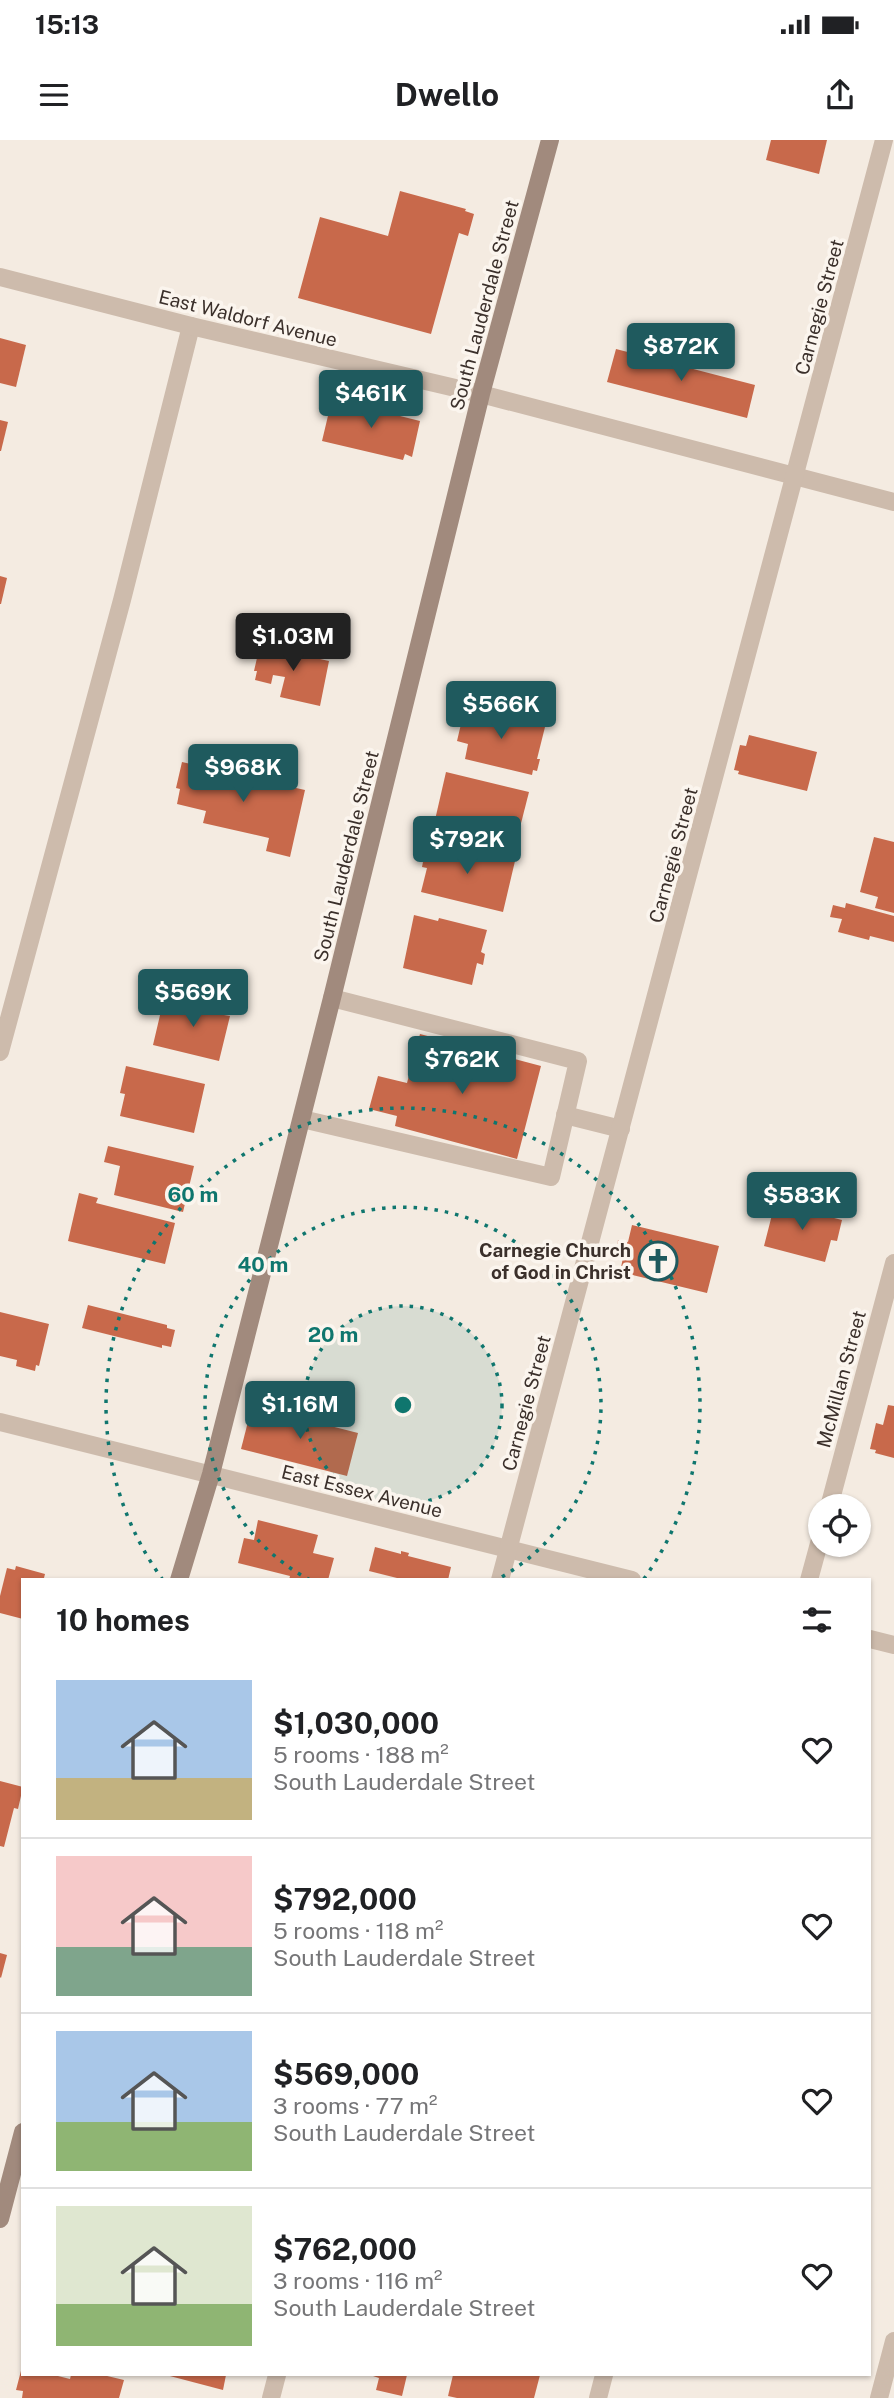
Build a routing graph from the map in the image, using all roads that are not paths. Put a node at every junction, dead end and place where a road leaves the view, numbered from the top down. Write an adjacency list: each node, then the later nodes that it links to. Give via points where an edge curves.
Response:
1 (550, 140): 5 (street, South Lauderdale Street)
2 (884, 140): 6 (street, Carnegie Street)
3 (0, 277): 4 (street, East Waldorf Avenue)
4 (191, 326): 5 (street, East Waldorf Avenue); 9 (street)
5 (481, 394): 6 (street, East Waldorf Avenue); 8 (street, South Lauderdale Street)
6 (796, 475): 7 (street, East Waldorf Avenue); 12 (street, Carnegie Street)
7 (894, 502)
8 (332, 998): 10 (street, via 578,1061); 11 (street, South Lauderdale Street)
9 (0, 1052)
10 (565, 1115): 11 (street, via 551,1177); 12 (street)
11 (302, 1119): 15 (street, South Lauderdale Street)
12 (621, 1129): 17 (street, Carnegie Street)
13 (894, 1263): 16 (street, McMillan Street)
14 (0, 1422): 15 (street, East Essex Avenue)
15 (211, 1474): 17 (street, East Essex Avenue); 19 (street, South Lauderdale Street)
16 (832, 1494)
17 (508, 1550): 20 (street, Carnegie Street); 21 (street, East Essex Avenue)
18 (815, 1557): 22 (street)
19 (180, 1578)
20 (501, 1578)
21 (624, 1578)
22 (810, 1578)
23 (871, 1639): 24 (street)
24 (894, 1645)
25 (21, 2140): 26 (street)
26 (0, 2219)
27 (894, 2341): 32 (street)
28 (277, 2376): 30 (street)
29 (604, 2376): 31 (street)
30 (271, 2398)
31 (598, 2398)
32 (879, 2398)

